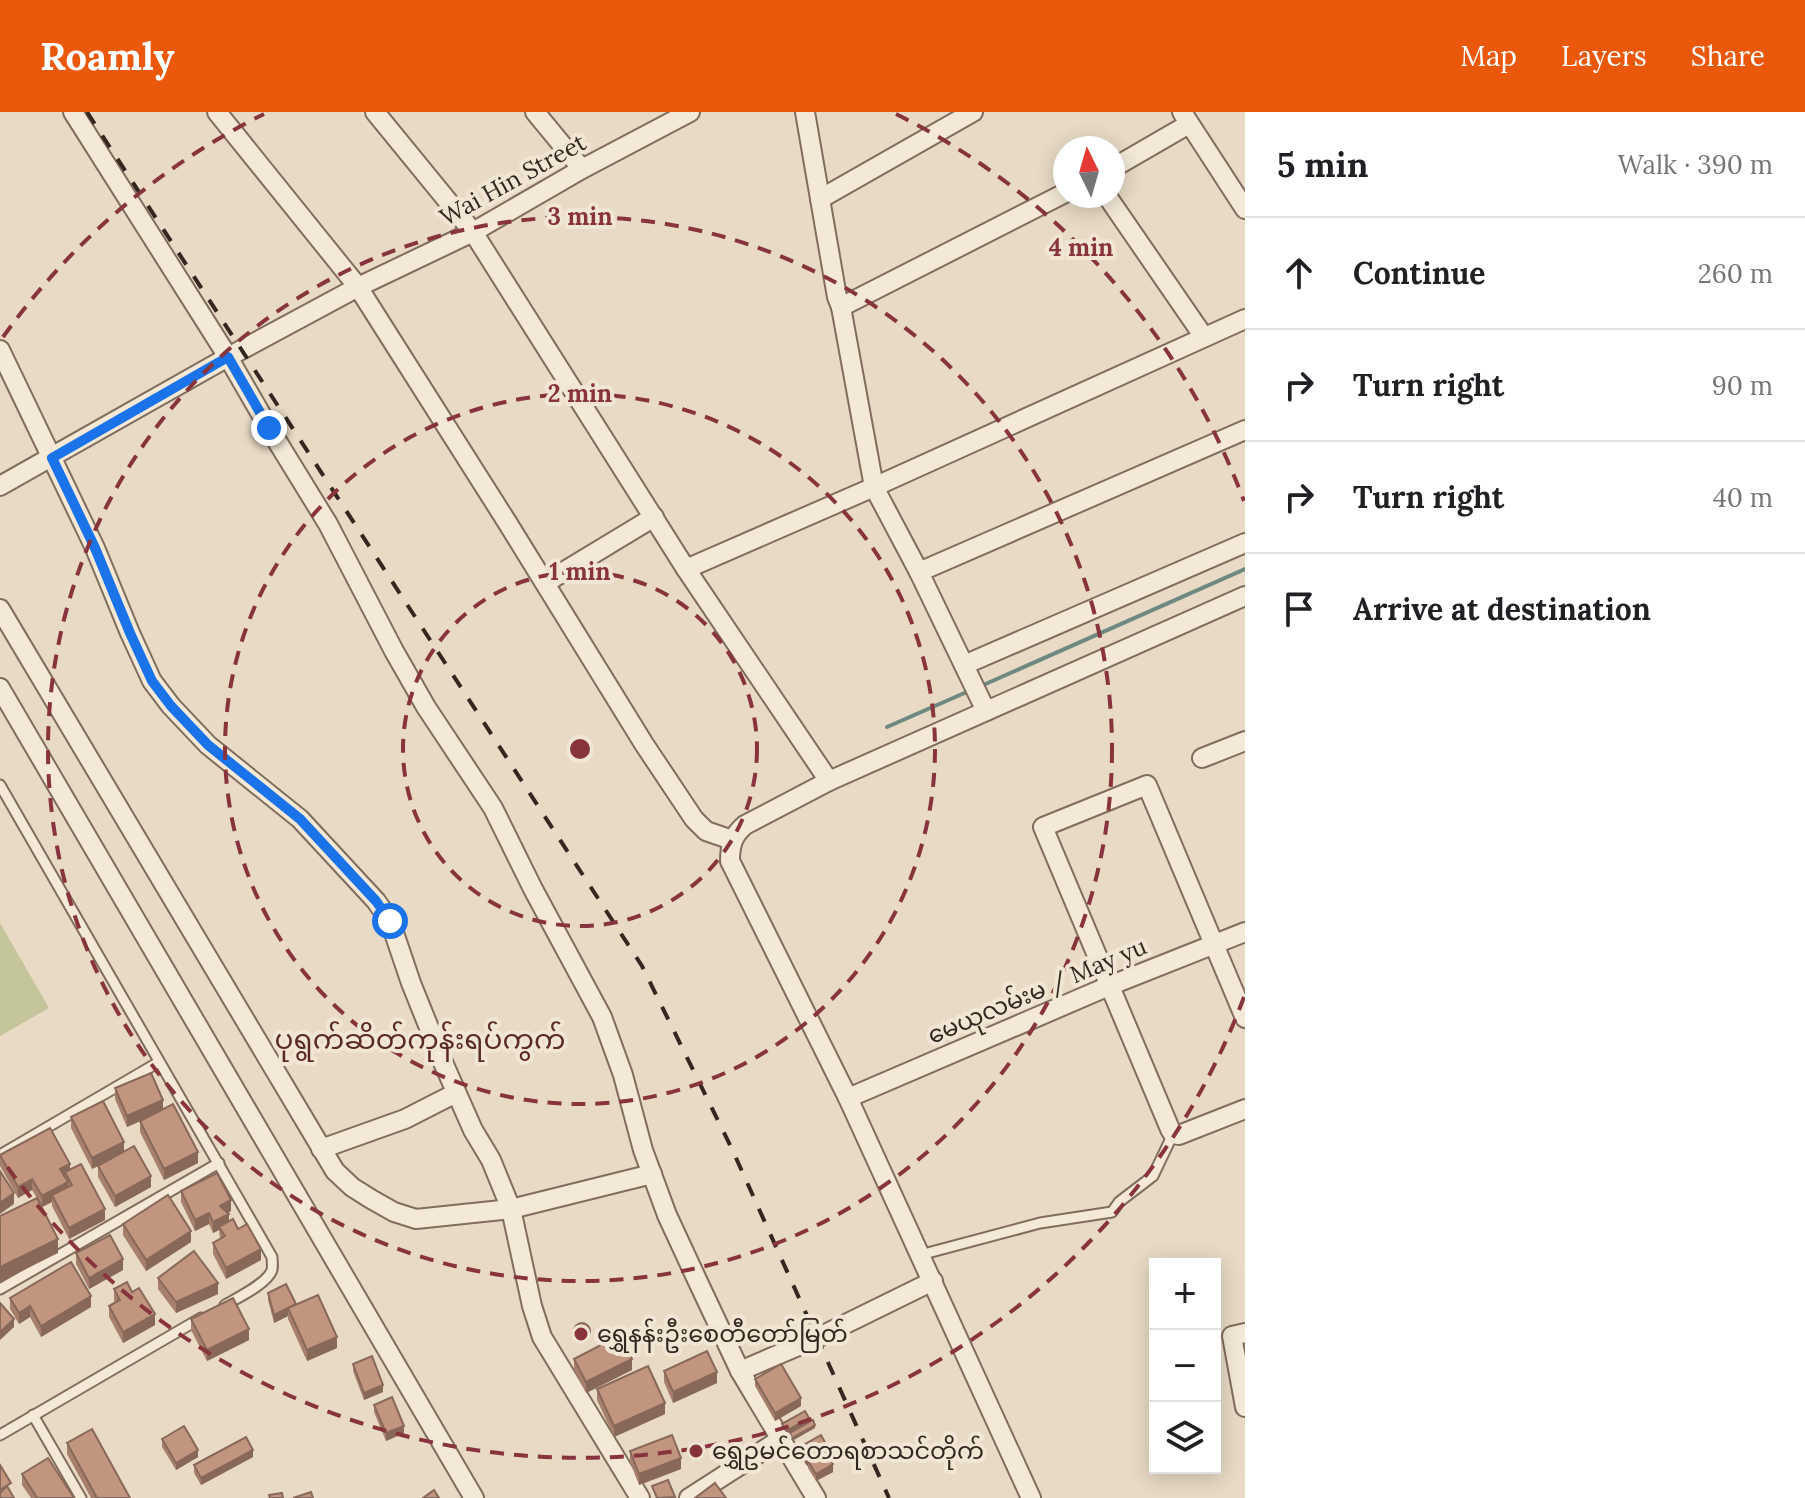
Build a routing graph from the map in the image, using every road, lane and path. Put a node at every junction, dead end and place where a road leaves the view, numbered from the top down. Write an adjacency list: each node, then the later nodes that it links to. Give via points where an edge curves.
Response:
1 (73, 112): 21 (street)
2 (217, 112): 16 (street)
3 (375, 112): 15 (street)
4 (535, 112): 10 (street)
5 (805, 112): 11 (street)
6 (973, 112): 11 (street)
7 (676, 115): 10 (street, Wai Hin Street)
8 (1186, 118): 9 (street); 14 (street)
9 (1125, 160)
10 (582, 169): 15 (street, Wai Hin Street)
11 (820, 199): 17 (street)
12 (1053, 199): 17 (street)
13 (1115, 208): 19 (street)
14 (1245, 209)
15 (473, 232): 16 (street, Wai Hin Street); 26 (street)
16 (358, 287): 21 (street, Wai Hin Street); 30 (street)
17 (841, 307): 25 (street)
18 (1245, 319): 19 (street)
19 (1204, 337): 25 (street)
20 (0, 350): 23 (street)
21 (228, 357): 23 (street, Wai Hin Street); 53 (street, via 328,524 426,707 493,808 602,1017)
22 (1245, 430): 29 (street)
23 (52, 458): 24 (street, Wai Hin Street); 46 (street, via 152,681 208,745 300,819 390,921)
24 (0, 486)
25 (874, 487): 28 (street); 29 (street)
26 (654, 517): 28 (street); 30 (street)
27 (1245, 543): 33 (street)
28 (686, 569): 38 (street)
29 (919, 572): 33 (street)
30 (545, 583): 40 (street, via 694,819 706,831)
31 (1245, 596): 35 (street)
32 (0, 609): 50 (street)
33 (967, 671): 35 (street)
34 (0, 688): 67 (street)
35 (985, 708): 38 (street)
36 (1245, 741): 37 (street)
37 (1202, 758)
38 (829, 781): 40 (street, via 745,825)
39 (0, 785): 45 (lane)
40 (732, 840): 47 (street, via 730,861)
41 (1245, 932): 42 (street, မေယုလမ်းမ / May yu)
42 (1214, 944): 43 (street, မေယုလမ်းမ / May yu); 43 (street, via 1147,785 1043,827); 44 (street)
43 (1109, 986): 47 (street, မေယုလမ်းမ / May yu); 49 (street)
44 (1245, 1018)
45 (159, 1062): 51 (lane); 52 (lane)
46 (456, 1093): 50 (street, via 405,1119); 54 (street)
47 (848, 1098): 55 (street)
48 (1245, 1109): 49 (street)
49 (1173, 1134): 55 (lane, via 1153,1176 1112,1212 1040,1223)
50 (321, 1149): 54 (street, via 352,1187 416,1219)
51 (0, 1155)
52 (219, 1163): 57 (lane); 58 (lane, via 272,1257 273,1270)
53 (652, 1174): 54 (street); 61 (street)
54 (511, 1209): 68 (street, via 542,1337)
55 (920, 1255): 56 (street)
56 (933, 1281): 61 (street); 71 (street)
57 (0, 1289)
58 (217, 1309)
59 (204, 1317): 63 (lane)
60 (1239, 1334): 62 (street)
61 (740, 1371): 65 (street)
62 (1245, 1407)
63 (33, 1415): 64 (lane); 66 (lane)
64 (0, 1435)
65 (781, 1439): 69 (street); 70 (street)
66 (81, 1498)
67 (474, 1498)
68 (640, 1498)
69 (689, 1498)
70 (816, 1498)
71 (1031, 1498)

